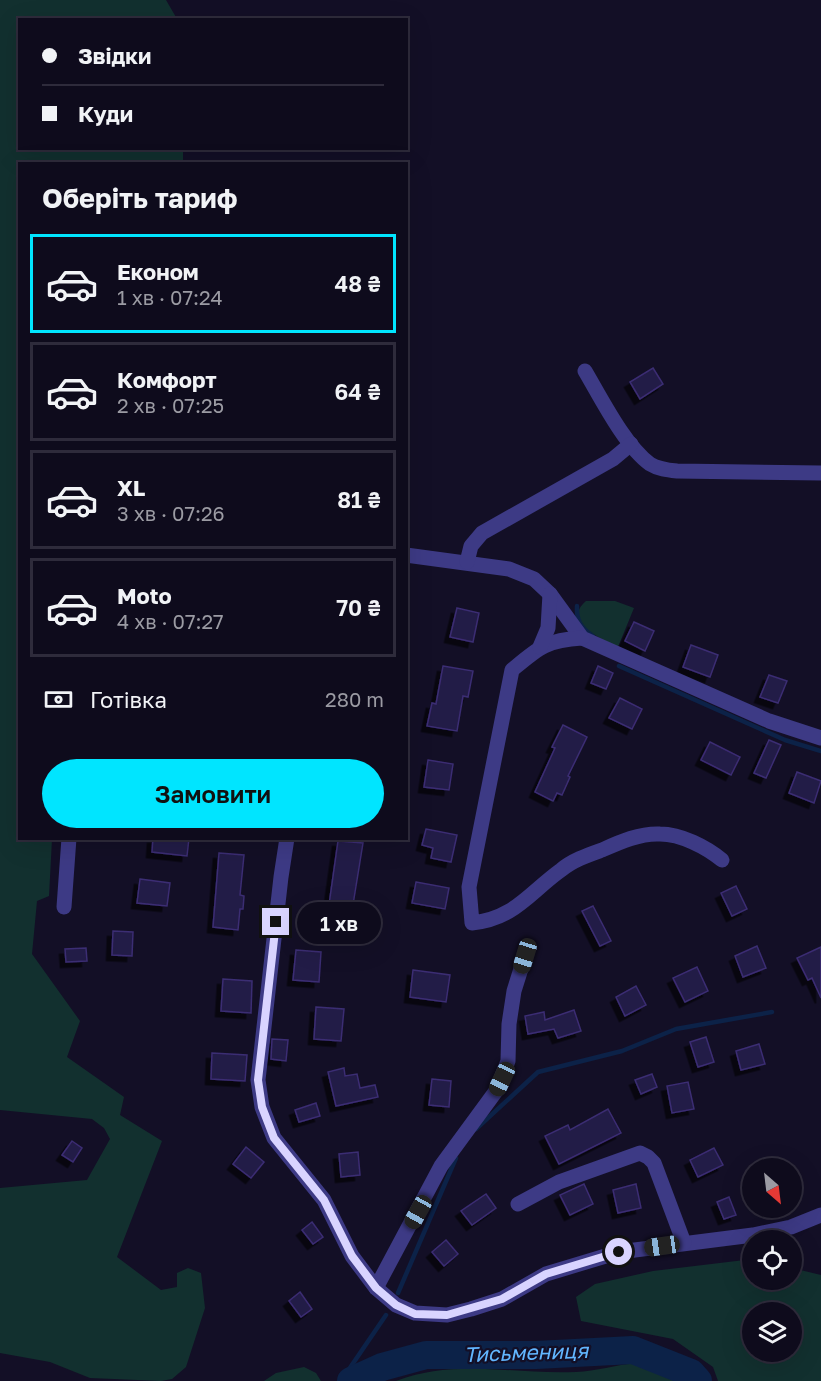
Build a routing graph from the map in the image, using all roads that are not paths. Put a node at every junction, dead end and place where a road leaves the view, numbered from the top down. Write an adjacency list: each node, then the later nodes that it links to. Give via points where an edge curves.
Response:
1 (585, 371): 2 (street)
2 (631, 444): 3 (street, via 649,463 664,470); 5 (street, via 613,459 482,533 471,546)
3 (821, 473)
4 (408, 555): 5 (street)
5 (467, 562): 6 (street, via 509,569 534,579)
6 (550, 594): 7 (street); 8 (street, via 548,628)
7 (582, 638): 8 (street, via 561,639); 9 (street, via 769,721)
8 (540, 647): 12 (street, via 512,670 469,887 472,923 502,915 574,861 629,839 660,834 688,840)
9 (821, 738)
10 (69, 840): 13 (street)
11 (287, 840): 18 (street, via 258,1080 262,1107 274,1138 324,1200 352,1256)
12 (722, 861)
13 (64, 907)
14 (525, 956): 18 (street, via 514,991 508,1061 502,1079 441,1166)
15 (518, 1204): 17 (street, via 559,1182 640,1153 654,1163)
16 (821, 1215): 17 (street, via 791,1227 753,1235)
17 (684, 1243): 18 (street, via 619,1252 568,1266 502,1299 447,1315 415,1314 396,1305)
18 (376, 1288)

